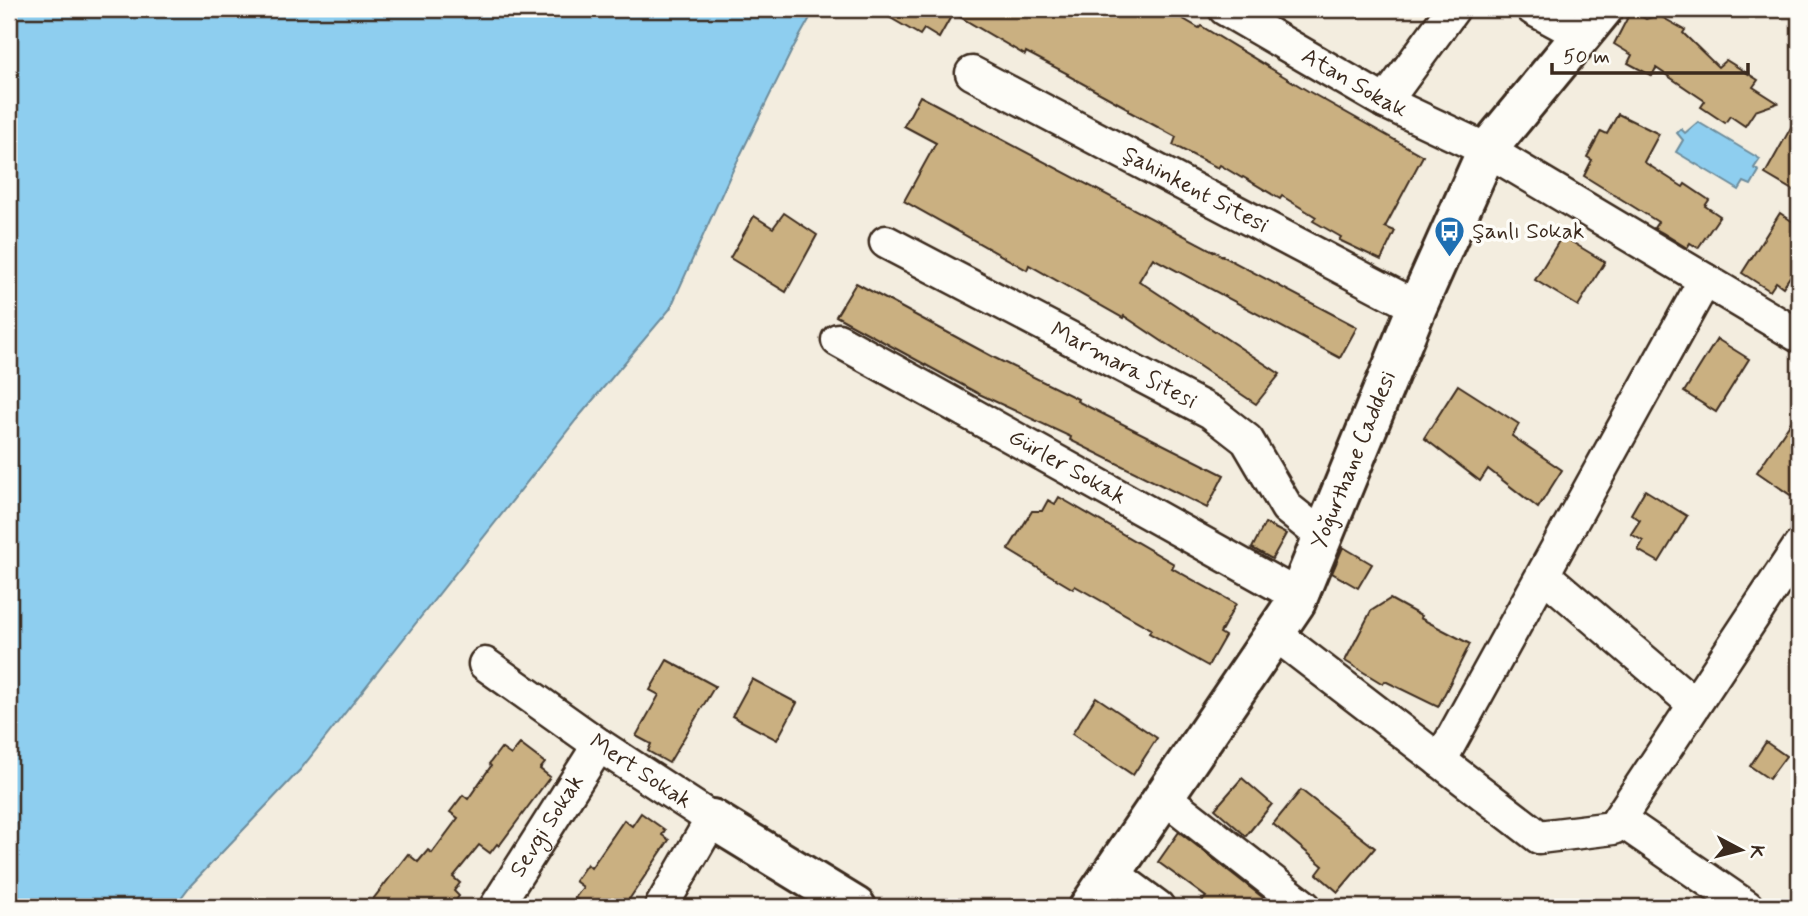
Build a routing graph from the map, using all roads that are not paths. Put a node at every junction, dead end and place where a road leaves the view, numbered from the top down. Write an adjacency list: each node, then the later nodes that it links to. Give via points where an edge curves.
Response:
1 (1225, 9): 6 (street, Atan Sokak)
2 (1453, 9): 6 (street)
3 (1533, 9): 4 (street)
4 (1593, 22): 7 (main road, Yoğurthane Caddesi)
5 (972, 73): 10 (street, Şahinkent Sitesi)
6 (1385, 102): 7 (street, Atan Sokak)
7 (1487, 150): 9 (street, Atan Sokak); 10 (main road, Yoğurthane Caddesi)
8 (886, 242): 13 (street, Marmara Sitesi, via 1211,412 1247,440 1287,508)
9 (1705, 280): 11 (street, Atan Sokak); 15 (street)
10 (1417, 307): 13 (main road, Yoğurthane Caddesi)
11 (1799, 336)
12 (838, 340): 16 (street, Gürler Sokak)
13 (1322, 536): 16 (main road, Yoğurthane Caddesi)
14 (1799, 548): 19 (street)
15 (1544, 575): 19 (street); 21 (street)
16 (1297, 599): 17 (main road, Yoğurthane Caddesi)
17 (1274, 633): 21 (street); 22 (main road, Yoğurthane Caddesi)
18 (485, 664): 20 (street, Mert Sokak)
19 (1694, 704): 24 (street)
20 (599, 745): 23 (street, Mert Sokak); 26 (street, Sevgi Sokak)
21 (1440, 761): 24 (street, via 1539,837 1613,828)
22 (1163, 796): 25 (main road, Yoğurthane Caddesi); 31 (street)
23 (712, 819): 27 (street, Mert Sokak); 28 (main road)
24 (1619, 819): 32 (street)
25 (1112, 873): 29 (main road, Yoğurthane Caddesi); 30 (street)
26 (496, 907)
27 (661, 907)
28 (856, 907)
29 (1089, 907)
30 (1158, 907)
31 (1305, 907)
32 (1747, 907)

